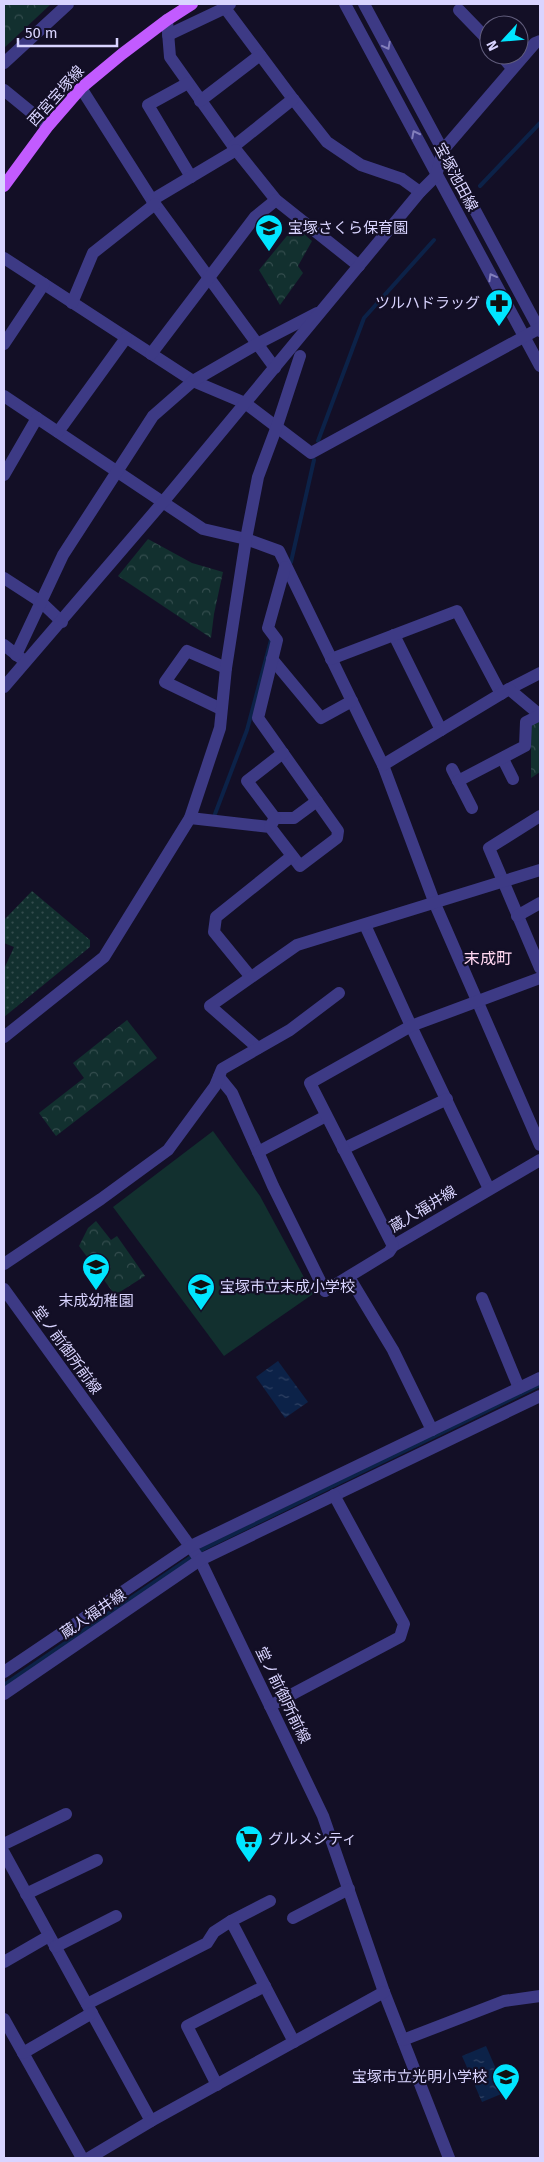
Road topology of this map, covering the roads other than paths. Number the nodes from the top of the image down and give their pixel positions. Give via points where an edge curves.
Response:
1 (68, 4) edge
2 (192, 4) edge
3 (345, 4) edge
4 (364, 4) edge
5 (228, 6) edge
6 (459, 10) dead end
7 (167, 20) junction
8 (479, 31) edge
9 (168, 35) junction
10 (540, 41) edge
11 (260, 55) junction
12 (4, 63) edge
13 (509, 65) edge
14 (512, 68) junction
15 (188, 83) junction
16 (81, 88) junction
17 (4, 90) edge
18 (293, 99) junction
19 (200, 101) junction
20 (48, 126) junction
21 (235, 149) junction
22 (443, 150) junction
23 (436, 176) junction
24 (191, 177) junction
25 (4, 186) edge
26 (420, 192) junction
27 (276, 200) junction
28 (153, 202) junction
29 (4, 258) edge
30 (359, 266) junction
31 (208, 277) junction
32 (44, 284) junction
33 (72, 303) junction
34 (322, 310) junction
35 (540, 329) edge
36 (524, 336) junction
37 (126, 338) junction
38 (4, 344) edge
39 (257, 344) junction
40 (151, 354) junction
41 (300, 356) dead end
42 (540, 366) edge
43 (275, 368) junction
44 (193, 381) junction
45 (4, 396) edge
46 (245, 403) junction
47 (37, 418) junction
48 (277, 426) junction
49 (58, 432) junction
50 (116, 471) junction
51 (4, 475) edge
52 (163, 502) junction
53 (246, 539) junction
54 (285, 567) junction
55 (4, 578) edge
56 (41, 602) junction
57 (62, 622) junction
58 (394, 635) junction
59 (4, 645) edge
60 (21, 659) junction
61 (272, 659) junction
62 (331, 659) junction
63 (226, 668) junction
64 (540, 672) edge
65 (4, 687) edge
66 (505, 691) junction
67 (352, 701) junction
68 (220, 709) junction
69 (540, 715) edge
70 (441, 730) junction
71 (283, 753) junction
72 (503, 759) junction
73 (383, 765) junction
74 (452, 769) dead end
75 (513, 779) dead end
76 (458, 781) junction
77 (317, 802) junction
78 (472, 808) dead end
79 (540, 816) edge
80 (190, 818) junction
81 (273, 822) junction
82 (292, 856) junction
83 (540, 870) edge
84 (503, 883) junction
85 (540, 903) edge
86 (435, 904) junction
87 (517, 916) junction
88 (365, 925) junction
89 (540, 968) edge
90 (250, 976) junction
91 (540, 978) edge
92 (339, 993) dead end
93 (478, 1002) junction
94 (411, 1026) junction
95 (4, 1037) edge
96 (258, 1048) junction
97 (219, 1077) junction
98 (447, 1099) junction
99 (326, 1116) junction
100 (540, 1144) edge
101 (343, 1149) junction
102 (258, 1152) junction
103 (540, 1160) edge
104 (488, 1189) junction
105 (393, 1246) junction
106 (4, 1264) edge
107 (349, 1277) junction
108 (4, 1289) edge
109 (482, 1298) dead end
110 (540, 1378) edge
111 (519, 1388) junction
112 (540, 1396) edge
113 (455, 1419) junction
114 (432, 1430) junction
115 (462, 1434) junction
116 (334, 1495) junction
117 (189, 1547) junction
118 (200, 1560) junction
119 (4, 1672) edge
120 (4, 1694) edge
121 (270, 1706) junction
122 (66, 1814) dead end
123 (4, 1844) edge
124 (4, 1853) edge
125 (97, 1860) dead end
126 (349, 1889) junction
127 (26, 1894) junction
128 (270, 1901) dead end
129 (116, 1916) dead end
130 (293, 1918) dead end
131 (232, 1921) junction
132 (52, 1941) junction
133 (4, 1962) edge
134 (265, 1986) junction
135 (384, 1992) junction
136 (540, 1996) edge
137 (90, 2008) junction
138 (4, 2019) edge
139 (403, 2040) junction
140 (294, 2042) junction
141 (23, 2053) junction
142 (217, 2085) junction
143 (151, 2121) junction
144 (82, 2158) edge
145 (89, 2158) edge
146 (449, 2158) edge

1 - 12 street
2 - 7 main road, 西宮宝塚線
23 -> 3 street, 宝塚池田線
4 -> 22 street
5 - 9 street
5 - 11 street
6 - 8 street
7 - 9 street
7 - 16 main road, 西宮宝塚線
9 - 15 street via 170,57
10 - 14 street
11 - 18 street
11 - 19 street
13 - 14 street
14 - 22 street
15 - 19 street
15 - 24 street via 148,105
16 - 20 main road, 西宮宝塚線
16 - 28 street
17 - 20 street
18 - 21 street
18 - 26 street via 327,142 361,164 402,179
19 - 21 street
20 - 25 main road, 西宮宝塚線
21 - 24 street
21 - 27 street
22 - 23 street
22 - 35 street
23 - 26 street
36 -> 23 street, 宝塚池田線
24 - 28 street
26 - 30 street
27 - 30 street
27 - 31 street via 255,217
28 - 31 street
28 - 33 street via 93,253
29 - 32 street
30 - 34 street
31 - 39 street
31 - 40 street
32 - 33 street
32 - 38 street
33 - 37 street
34 - 39 street
34 - 43 street
35 - 36 street
36 - 42 street, 宝塚池田線
36 - 48 street via 311,453
37 - 40 street
37 - 49 street
39 - 43 street
39 - 44 street
40 - 44 street
41 - 48 street
43 - 46 street
44 - 46 street
44 - 50 street via 153,416
45 - 47 street
46 - 48 street
46 - 52 street
47 - 49 street
47 - 51 street
48 - 53 street via 258,477
49 - 50 street
50 - 52 street
50 - 56 street via 63,555
52 - 53 street via 203,529
52 - 57 street
53 - 54 street via 279,551
53 - 63 street
54 - 61 street via 268,628 277,640
54 - 62 street
55 - 56 street
56 - 57 street
56 - 60 street
57 - 60 street
58 - 62 street
58 - 66 street via 457,611
58 - 70 street
59 - 60 street
60 - 65 street
61 - 67 street via 321,718
61 - 71 street via 258,718
62 - 67 street
63 - 68 street
63 - 68 street via 187,651 165,682
64 - 66 street
66 - 69 street
66 - 70 street
67 - 73 street
68 - 80 street via 220,728
69 - 72 street via 526,722 525,746
70 - 73 street
71 - 77 street
71 - 81 street via 247,781
72 - 75 street
72 - 76 street
73 - 86 street
74 - 76 street
76 - 78 street
77 - 81 street via 294,818
77 - 82 street via 338,831 337,838 300,866
79 - 84 street via 489,848
80 - 81 street
80 - 95 street via 104,958
81 - 82 street
82 - 90 street via 216,917 214,932
83 - 84 street
84 - 86 street
84 - 87 street
85 - 87 street
86 - 88 street
86 - 93 street
87 - 89 street
88 - 90 street via 297,946
88 - 94 street
90 - 96 street via 210,1006
91 - 93 street
92 - 96 street via 290,1030
93 - 94 street
93 - 100 street
94 - 98 street
94 - 99 street via 310,1083
96 - 97 street via 222,1069
97 - 102 street via 232,1093
97 - 106 street via 168,1150
98 - 101 street
98 - 104 street
99 - 101 street
99 - 102 street
101 - 105 street
102 - 107 street, 蔵人福井線 via 325,1290
103 - 104 street, 蔵人福井線
104 - 105 street, 蔵人福井線
105 - 107 street, 蔵人福井線 via 389,1252
107 - 114 street via 393,1350
108 - 117 street, 堂ノ前御所前線
109 - 111 street
110 - 111 street
111 - 113 street
112 - 115 street, 蔵人福井線
113 - 114 street
113 - 115 street
114 - 117 street
115 - 116 street, 蔵人福井線
116 - 118 street, 蔵人福井線
116 - 121 street via 404,1624 400,1637
117 - 118 street, 堂ノ前御所前線
117 - 119 street
118 - 120 street, 蔵人福井線
118 - 121 street, 堂ノ前御所前線
121 - 126 street, 堂ノ前御所前線 via 323,1816
122 - 123 street
124 - 127 street
125 - 127 street
126 - 130 street
126 - 135 street, 堂ノ前御所前線
127 - 132 street
128 - 131 street
129 - 132 street
131 - 134 street
131 - 137 street via 214,1932 207,1943
132 - 133 street
132 - 137 street
134 - 140 street
134 - 142 street via 187,2026
135 - 139 street, 堂ノ前御所前線
135 - 140 street
136 - 139 street via 504,2000
137 - 141 street
137 - 143 street
138 - 141 street
139 - 146 street, 堂ノ前御所前線
140 - 142 street
141 - 144 street
142 - 143 street
143 - 145 street

